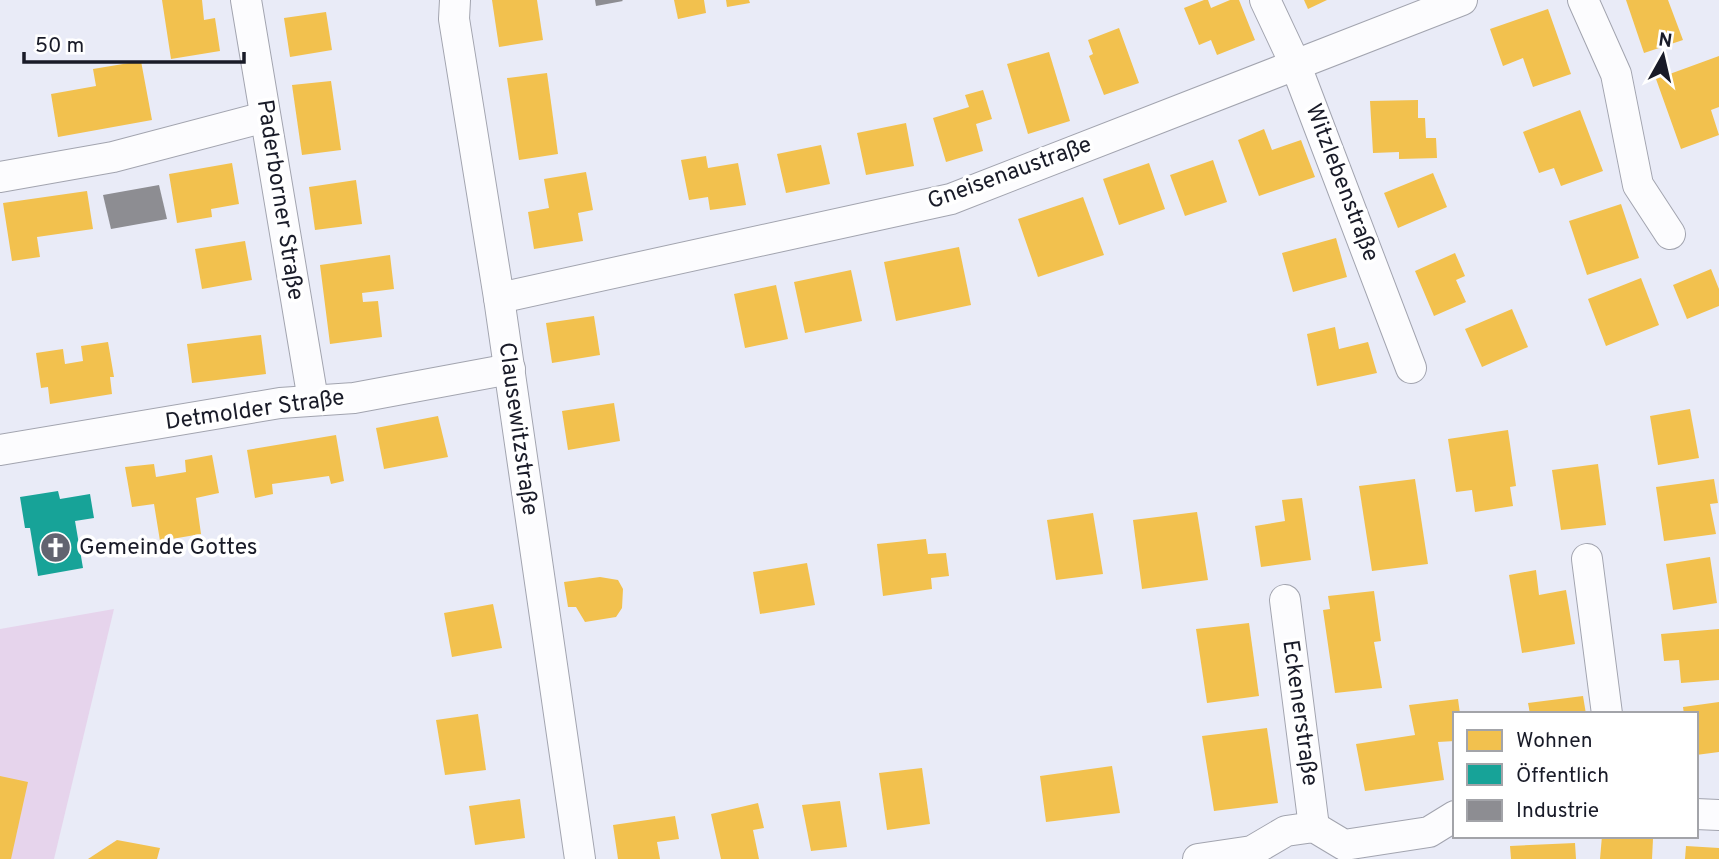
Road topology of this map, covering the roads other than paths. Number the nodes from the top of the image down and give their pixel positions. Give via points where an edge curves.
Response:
1 (246, 0) edge
2 (454, 0) edge
3 (1265, 0) edge
4 (1462, 0) edge
5 (1583, 0) edge
6 (1296, 66) junction
7 (265, 117) junction
8 (0, 177) edge
9 (1670, 234) dead end
10 (499, 298) junction
11 (1410, 368) dead end
12 (510, 369) junction
13 (313, 401) junction
14 (0, 450) edge
15 (1587, 559) dead end
16 (1284, 600) dead end
17 (1607, 712) edge
18 (1698, 814) edge
19 (1719, 815) edge
20 (1453, 817) edge
21 (1314, 827) junction
22 (580, 859) edge
23 (1198, 859) edge

1 - 7 street, Paderborner Straße
2 - 10 street, Clausewitzstraße
3 - 6 street, Witzlebenstraße
4 - 6 street, Gneisenaustraße
5 - 9 street via 1616,75 1638,185
6 - 10 street, Gneisenaustraße via 951,199
6 - 11 street, Witzlebenstraße
7 - 8 street via 113,157
7 - 13 street, Paderborner Straße
10 - 12 street, Clausewitzstraße
12 - 13 street, Detmolder Straße via 354,398
12 - 22 street, Clausewitzstraße
13 - 14 street, Detmolder Straße
15 - 17 street
16 - 21 street, Eckenerstraße
18 - 19 street
20 - 21 street via 1429,832 1344,845
21 - 23 street via 1286,831 1252,851

